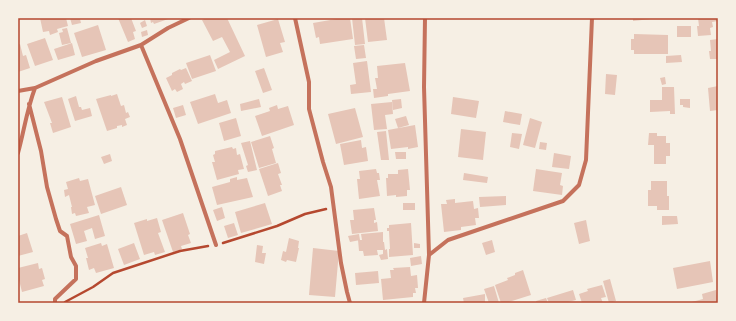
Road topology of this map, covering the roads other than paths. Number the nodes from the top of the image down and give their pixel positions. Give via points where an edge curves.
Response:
1 (189, 18) edge
2 (295, 18) edge
3 (425, 18) edge
4 (592, 18) edge
5 (141, 45) junction
6 (35, 88) junction
7 (18, 91) edge
8 (29, 104) junction
9 (18, 153) edge
10 (216, 245) road end
11 (429, 254) junction
12 (54, 303) edge
13 (350, 303) edge
14 (424, 303) edge

1 - 5 street
2 - 13 street via 309,82 309,108 331,187 341,263
3 - 11 street via 424,87
4 - 11 street via 586,160 579,185 563,201 448,240
5 - 6 street via 96,61
5 - 10 street via 180,139
6 - 7 street
6 - 8 street
8 - 9 street
8 - 12 street via 56,219 60,231 67,236 71,257 76,266 76,279
11 - 14 street

